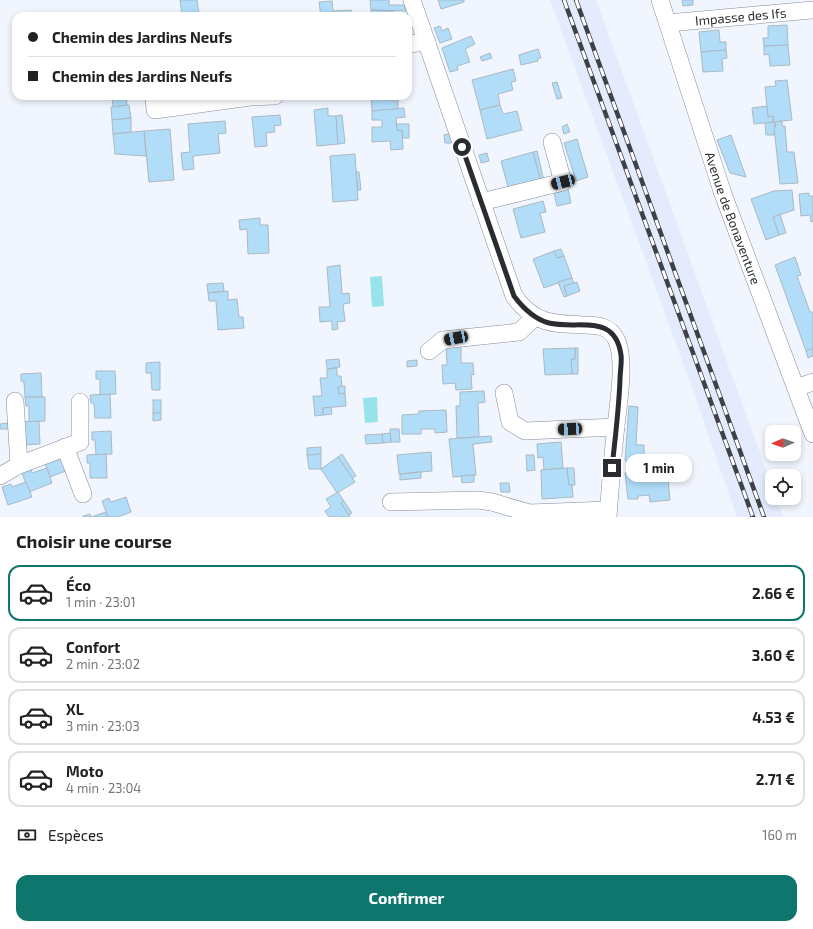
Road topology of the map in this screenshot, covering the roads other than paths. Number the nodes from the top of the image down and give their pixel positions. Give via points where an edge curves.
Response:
1 (412, 0) edge
2 (660, 0) edge
3 (813, 10) edge
4 (668, 23) junction
5 (427, 42) junction
6 (412, 44) edge
7 (154, 100) edge
8 (228, 100) edge
9 (552, 142) dead end
10 (482, 202) junction
11 (535, 317) junction
12 (429, 351) dead end
13 (813, 382) edge
14 (796, 388) junction
15 (504, 394) dead end
16 (15, 401) dead end
17 (80, 402) dead end
18 (616, 427) junction
19 (813, 434) edge
20 (65, 447) junction
21 (19, 465) junction
22 (0, 476) edge
23 (84, 494) dead end
24 (391, 502) dead end
25 (608, 513) edge

1 - 5 street
2 - 4 street, Avenue de Bonaventure
3 - 4 street, Impasse des Ifs
4 - 14 street, Avenue de Bonaventure via 723,194
5 - 6 street
5 - 10 street
7 - 8 street via 155,110
9 - 10 street via 563,182
10 - 11 street via 514,296 522,307
11 - 12 street via 519,332 443,340
11 - 18 street via 550,323 598,325 609,330 616,339 621,355
13 - 14 street
14 - 19 street, Avenue de Bonaventure
15 - 18 street via 510,422 525,431
16 - 21 street
17 - 20 street via 80,442
18 - 25 street
20 - 21 street
20 - 23 street
21 - 22 street
24 - 25 street via 478,500 529,513

